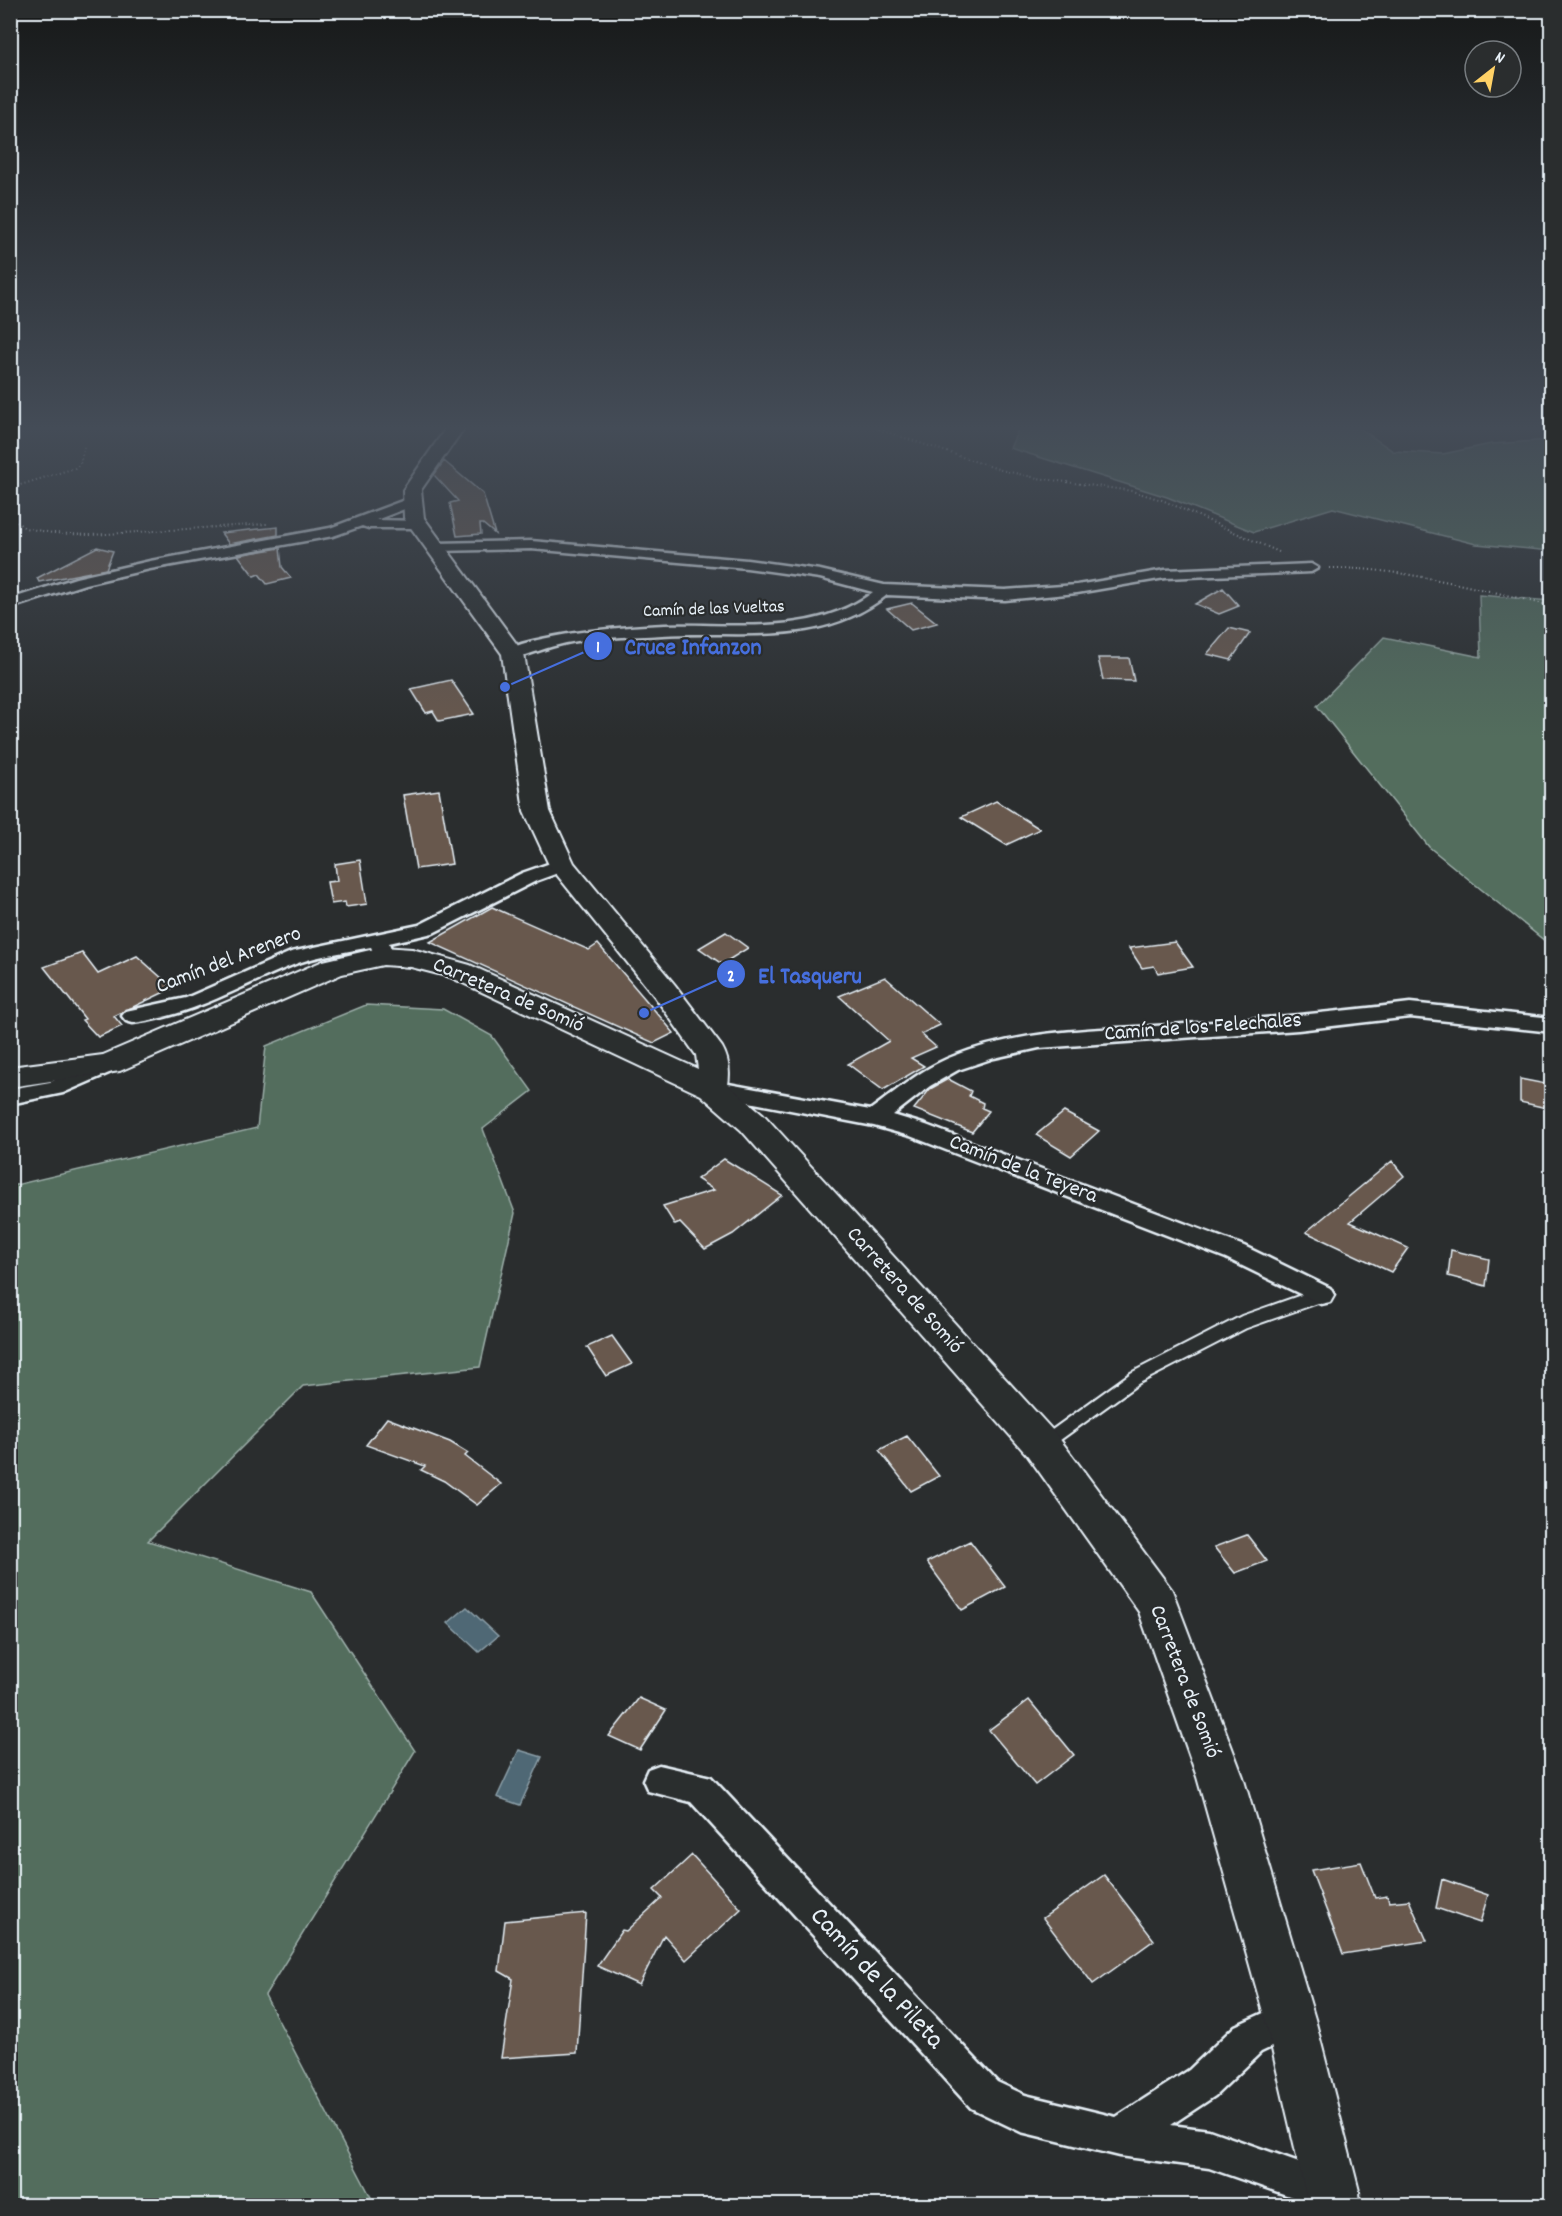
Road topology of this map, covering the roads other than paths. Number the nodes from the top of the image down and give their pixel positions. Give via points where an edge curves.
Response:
1 (335, 531) edge
2 (425, 531) edge
3 (437, 548) junction
4 (1311, 568) road end
5 (884, 590) junction
6 (10, 604) edge
7 (513, 654) junction
8 (562, 865) junction
9 (380, 948) junction
10 (133, 1016) dead end
11 (1551, 1025) edge
12 (109, 1065) junction
13 (10, 1077) edge
14 (712, 1088) junction
15 (10, 1097) edge
16 (874, 1118) junction
17 (1321, 1295) joint
18 (1042, 1444) junction
19 (659, 1780) dead end
20 (1290, 2019) junction
21 (1120, 2138) junction
22 (1333, 2198) edge

1 - 6 street via 150,564
2 - 3 street
3 - 5 street via 531,545 747,564 820,574
3 - 7 street
4 - 5 street via 1166,574 1077,589 1005,595
5 - 7 street, Camín de las Vueltas via 861,608 823,622 763,631 665,630 569,638
7 - 8 street via 537,811
8 - 9 street, Camín del Arenero
8 - 14 street via 711,1054
9 - 10 street, Camín del Arenero via 290,959 184,1008
9 - 12 street, Carretera de Somió
9 - 14 street, Carretera de Somió via 460,971
11 - 16 street, Camín de los Felechales via 1410,1010 1298,1023 1039,1041 950,1065
12 - 13 street, Carretera de Somió
12 - 15 street via 55,1088
14 - 16 street, Camín de la Teyera
14 - 18 street, Carretera de Somió via 752,1122
16 - 17 street, Camín de la Teyera via 918,1130 1235,1252
17 - 18 lane via 1244,1322 1135,1378
18 - 20 street, Carretera de Somió via 1157,1603 1220,1777
19 - 21 street, Camín de la Pileta via 700,1788 984,2095 1021,2113
20 - 21 street via 1248,2039 1202,2083
20 - 22 street, Carretera de Somió
21 - 22 street, Camín de la Pileta via 1209,2149

